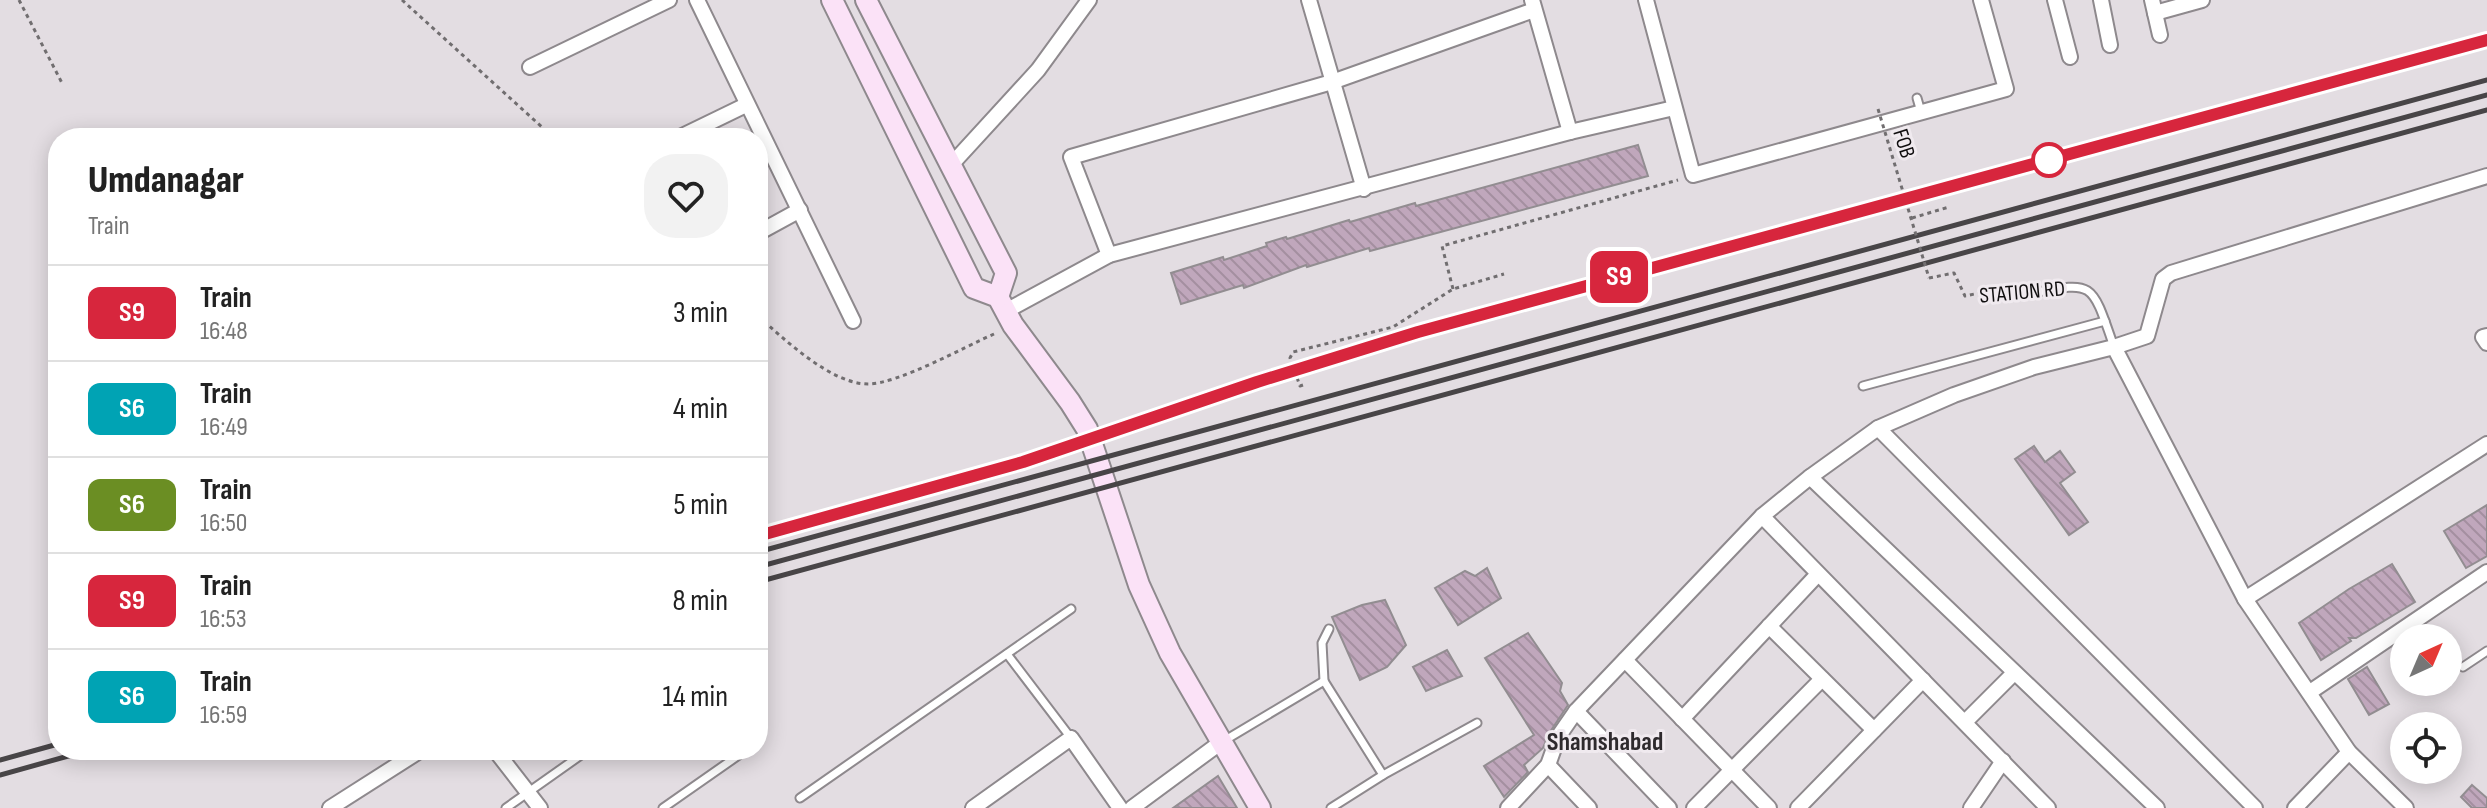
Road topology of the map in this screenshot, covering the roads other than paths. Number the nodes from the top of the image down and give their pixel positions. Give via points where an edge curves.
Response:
1 (669, 0) edge
2 (697, 0) edge
3 (832, 0) edge
4 (866, 0) edge
5 (1089, 0) edge
6 (1309, 0) edge
7 (1646, 0) edge
8 (1981, 0) edge
9 (2055, 0) edge
10 (2101, 0) edge
11 (2202, 0) edge
12 (1533, 5) edge
13 (2154, 6) edge
14 (2160, 35) dead end
15 (2110, 45) dead end
16 (2070, 57) dead end
17 (530, 67) dead end
18 (1332, 82) junction
19 (746, 105) junction
20 (1674, 108) junction
21 (699, 128) edge
22 (758, 128) edge
23 (1570, 132) junction
24 (768, 148) edge
25 (951, 165) junction
26 (2487, 176) edge
27 (1364, 189) junction
28 (800, 210) junction
29 (768, 228) edge
30 (1109, 255) junction
31 (2022, 295) road end
32 (1006, 311) junction
33 (853, 321) dead end
34 (2105, 321) junction
35 (2487, 336) edge
36 (2487, 343) edge
37 (2114, 347) junction
38 (1863, 386) dead end
39 (1878, 428) junction
40 (2487, 444) edge
41 (1810, 477) junction
42 (1762, 516) junction
43 (2487, 572) edge
44 (1818, 574) junction
45 (2245, 599) junction
46 (1071, 609) dead end
47 (1769, 626) junction
48 (1329, 629) dead end
49 (2487, 651) edge
50 (1007, 654) junction
51 (1625, 660) junction
52 (2463, 667) dead end
53 (2014, 673) junction
54 (1822, 679) junction
55 (1923, 680) junction
56 (1324, 681) junction
57 (2310, 692) junction
58 (1576, 711) junction
59 (1682, 719) junction
60 (1965, 722) junction
61 (1477, 723) dead end
62 (1874, 730) junction
63 (1071, 738) junction
64 (1220, 743) junction
65 (2349, 752) junction
66 (405, 760) edge
67 (503, 760) edge
68 (574, 760) edge
69 (732, 760) edge
70 (2003, 761) junction
71 (1548, 765) junction
72 (1732, 770) junction
73 (1383, 775) junction
74 (528, 793) junction
75 (800, 798) dead end
76 (330, 808) edge
77 (506, 808) edge
78 (540, 808) edge
79 (663, 808) edge
80 (973, 808) edge
81 (1120, 808) edge
82 (1132, 808) edge
83 (1260, 808) edge
84 (1331, 808) edge
85 (1508, 808) edge
86 (1589, 808) edge
87 (1669, 808) edge
88 (1694, 808) edge
89 (1769, 808) edge
90 (1798, 808) edge
91 (1971, 808) edge
92 (2048, 808) edge
93 (2157, 808) edge
94 (2255, 808) edge
95 (2295, 808) edge
96 (2406, 808) edge

1 - 17 street
2 - 19 street
3 - 32 main road via 974,288
4 - 25 main road
5 - 25 street via 1038,70
6 - 18 street
7 - 20 street
8 - 20 street via 2006,89 1919,105 1693,175
9 - 16 street
10 - 15 street
11 - 13 street
12 - 18 street
12 - 23 street
13 - 14 street
18 - 27 street
18 - 30 street via 1071,157
19 - 21 street
19 - 22 street
20 - 23 street
23 - 27 street
24 - 28 street
25 - 32 main road via 1006,273
26 - 37 street via 2171,273 2163,279 2147,336
27 - 30 street
28 - 29 street
28 - 33 street
30 - 32 street
31 - 34 lane, STATION RD via 2080,287 2097,299
32 - 64 main road via 1087,429 1139,585
34 - 37 lane, STATION RD
34 - 38 lane
35 - 36 street
37 - 39 street via 2034,367
37 - 45 street
39 - 41 street
39 - 94 street
40 - 45 street
41 - 42 street
41 - 53 street
42 - 44 street
42 - 51 street
43 - 57 street
44 - 47 street
44 - 55 street
45 - 57 street
46 - 50 lane
47 - 54 street
47 - 59 street
48 - 56 lane via 1322,643
49 - 52 lane
50 - 63 lane
50 - 75 lane
51 - 58 street
51 - 59 street
53 - 60 street
53 - 93 street
54 - 62 street
54 - 72 street
55 - 60 street
55 - 62 street
56 - 64 lane
56 - 73 lane
57 - 65 street
58 - 71 street via 1558,737
58 - 87 street
59 - 72 street
60 - 70 street
61 - 73 lane
62 - 90 street
63 - 80 street
63 - 81 street
64 - 82 street
64 - 83 main road
65 - 95 street
65 - 96 street
66 - 76 street
67 - 74 street
68 - 74 lane
69 - 79 lane
70 - 91 street
70 - 92 street
71 - 85 street
71 - 86 street
72 - 88 street
72 - 89 street
73 - 84 lane
74 - 77 lane
74 - 78 street

